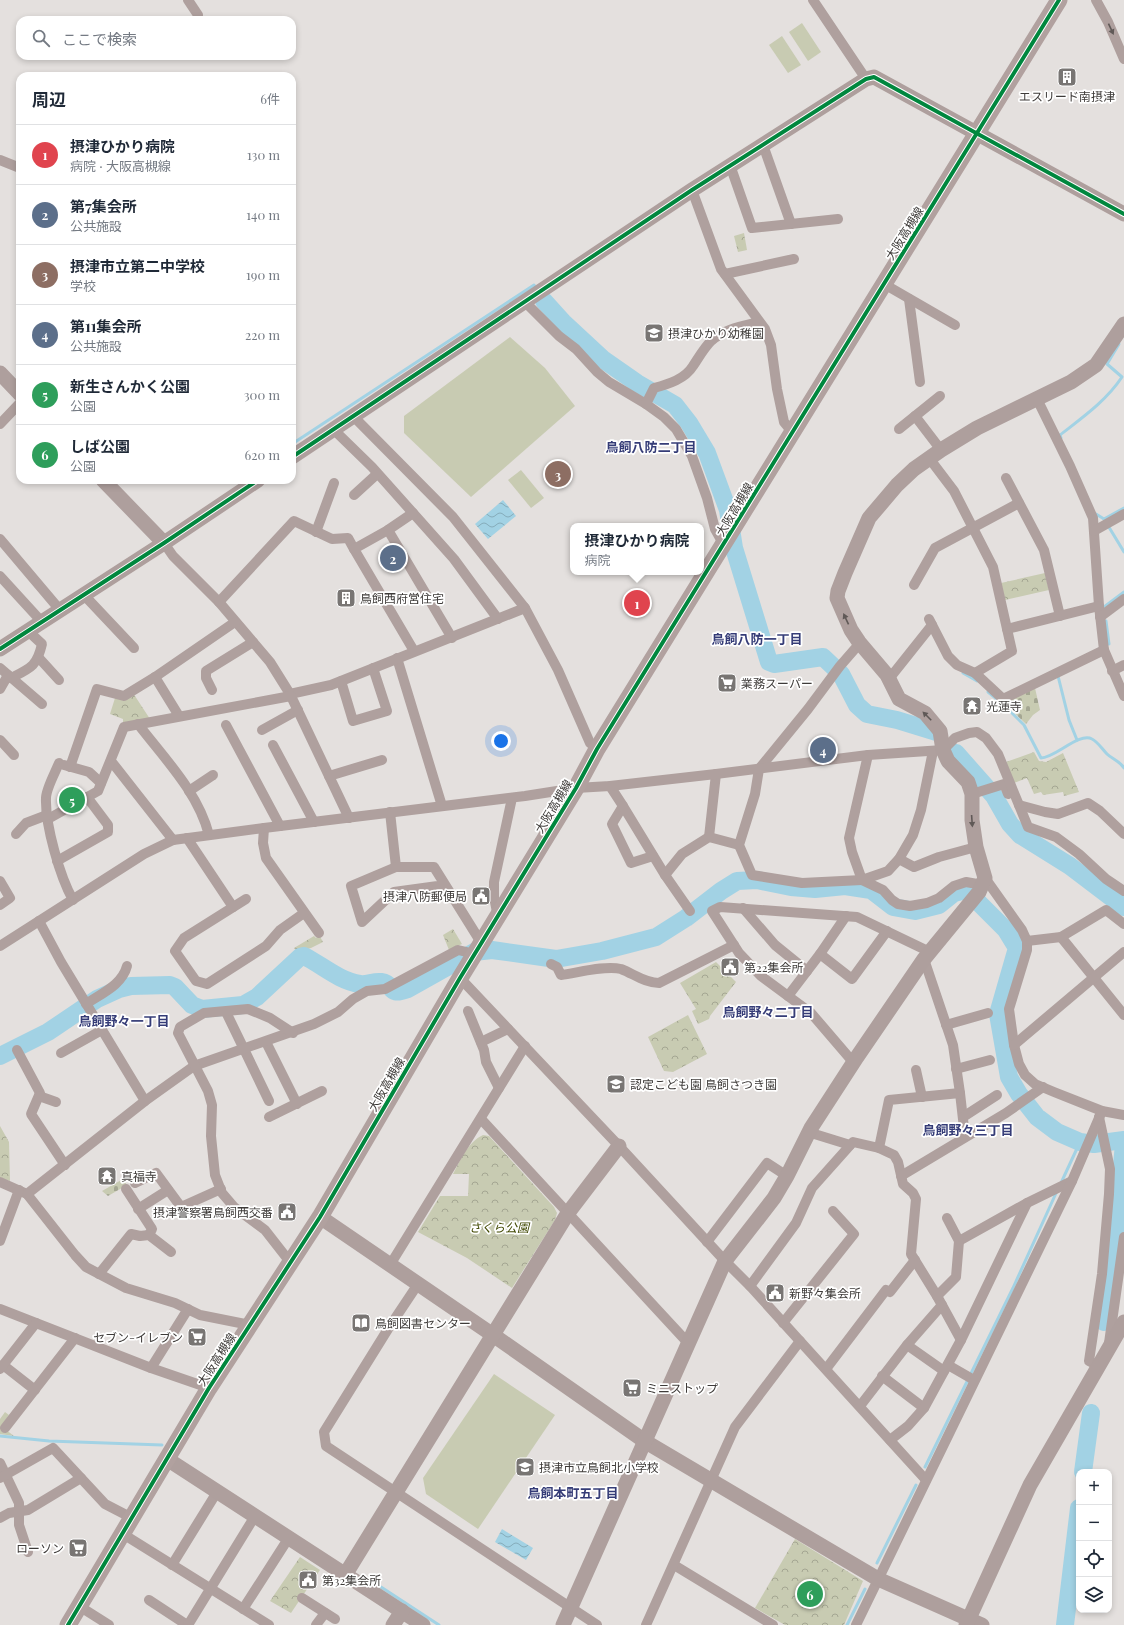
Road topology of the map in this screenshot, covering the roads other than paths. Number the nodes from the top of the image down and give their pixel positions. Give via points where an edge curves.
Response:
1 (188, 0) edge
2 (813, 0) edge
3 (1059, 0) edge
4 (1096, 0) edge
5 (198, 15) dead end
6 (1124, 59) edge
7 (866, 79) junction
8 (977, 134) junction
9 (763, 145) junction
10 (0, 160) edge
11 (730, 165) junction
12 (16, 166) edge
13 (692, 190) junction
14 (1124, 214) edge
15 (838, 218) dead end
16 (791, 224) junction
17 (794, 260) dead end
18 (725, 274) junction
19 (884, 284) junction
20 (909, 298) junction
21 (525, 302) junction
22 (759, 322) junction
23 (955, 324) dead end
24 (1124, 324) edge
25 (0, 373) edge
26 (920, 382) dead end
27 (16, 390) edge
28 (940, 396) dead end
29 (1037, 399) junction
30 (646, 404) junction
31 (16, 407) edge
32 (353, 416) junction
33 (915, 416) junction
34 (0, 424) edge
35 (333, 429) junction
36 (899, 429) dead end
37 (793, 433) junction
38 (296, 454) edge
39 (935, 454) junction
40 (377, 474) junction
41 (1006, 478) dead end
42 (334, 483) dead end
43 (107, 484) edge
44 (252, 484) edge
45 (354, 495) dead end
46 (1019, 503) junction
47 (413, 513) junction
48 (1124, 514) edge
49 (973, 528) junction
50 (388, 530) junction
51 (1094, 531) junction
52 (316, 532) junction
53 (729, 537) junction
54 (0, 539) edge
55 (164, 543) junction
56 (354, 549) junction
57 (0, 576) edge
58 (914, 585) dead end
59 (84, 595) junction
60 (1124, 599) edge
61 (219, 602) junction
62 (1099, 606) junction
63 (525, 608) junction
64 (60, 610) junction
65 (1060, 616) junction
66 (1100, 617) junction
67 (498, 619) junction
68 (42, 622) junction
69 (235, 622) junction
70 (1007, 629) junction
71 (28, 631) junction
72 (452, 638) junction
73 (253, 642) junction
74 (860, 643) junction
75 (2, 644) edge
76 (134, 648) dead end
77 (1104, 650) junction
78 (414, 651) junction
79 (39, 658) junction
80 (397, 658) junction
81 (1124, 665) edge
82 (373, 668) junction
83 (1112, 670) junction
84 (975, 673) junction
85 (6, 674) edge
86 (155, 677) junction
87 (59, 680) dead end
88 (889, 680) junction
89 (341, 681) junction
90 (0, 689) edge
91 (212, 690) dead end
92 (290, 695) junction
93 (1124, 696) edge
94 (42, 704) dead end
95 (298, 710) junction
96 (179, 716) junction
97 (138, 724) junction
98 (226, 724) dead end
99 (262, 730) dead end
100 (0, 740) edge
101 (273, 745) dead end
102 (597, 750) junction
103 (938, 750) junction
104 (14, 755) dead end
105 (868, 755) junction
106 (382, 760) dead end
107 (111, 761) junction
108 (70, 767) junction
109 (759, 769) junction
110 (716, 774) junction
111 (213, 775) dead end
112 (329, 776) junction
113 (101, 783) junction
114 (610, 786) junction
115 (576, 788) junction
116 (189, 791) junction
117 (972, 794) junction
118 (87, 797) junction
119 (512, 798) junction
120 (442, 806) junction
121 (623, 806) junction
122 (1020, 808) junction
123 (390, 812) junction
124 (47, 817) junction
125 (349, 818) junction
126 (314, 822) junction
127 (280, 826) junction
128 (264, 828) junction
129 (16, 834) dead end
130 (1124, 834) edge
131 (209, 835) junction
132 (709, 837) junction
133 (187, 838) junction
134 (173, 840) junction
135 (739, 845) junction
136 (976, 847) junction
137 (653, 856) junction
138 (898, 858) junction
139 (57, 861) junction
140 (396, 867) junction
141 (665, 875) junction
142 (862, 880) junction
143 (0, 881) edge
144 (445, 885) junction
145 (979, 889) junction
146 (1124, 891) edge
147 (246, 899) dead end
148 (73, 900) junction
149 (0, 905) edge
150 (233, 907) junction
151 (743, 908) junction
152 (690, 911) dead end
153 (304, 913) junction
154 (846, 916) junction
155 (498, 917) junction
156 (39, 921) junction
157 (1124, 924) edge
158 (887, 931) junction
159 (319, 933) dead end
160 (1061, 937) junction
161 (1027, 941) junction
162 (734, 945) junction
163 (0, 946) edge
164 (478, 949) junction
165 (1124, 952) edge
166 (820, 954) junction
167 (927, 956) junction
168 (551, 964) dead end
169 (127, 966) dead end
170 (807, 971) junction
171 (1093, 977) junction
172 (460, 978) junction
173 (788, 996) junction
174 (87, 1005) junction
175 (468, 1011) dead end
176 (226, 1012) junction
177 (988, 1014) dead end
178 (1124, 1015) edge
179 (946, 1025) junction
180 (508, 1029) junction
181 (102, 1030) junction
182 (293, 1033) junction
183 (266, 1042) junction
184 (481, 1042) junction
185 (1014, 1045) junction
186 (525, 1046) junction
187 (244, 1049) junction
188 (17, 1050) dead end
189 (61, 1053) dead end
190 (990, 1060) dead end
191 (853, 1062) junction
192 (194, 1066) junction
193 (956, 1069) junction
194 (916, 1070) dead end
195 (1043, 1087) junction
196 (499, 1088) junction
197 (322, 1091) dead end
198 (960, 1093) junction
199 (39, 1096) junction
200 (997, 1096) dead end
201 (922, 1097) junction
202 (145, 1101) junction
203 (269, 1101) dead end
204 (56, 1102) dead end
205 (297, 1104) junction
206 (1101, 1114) junction
207 (1121, 1115) edge
208 (269, 1117) dead end
209 (963, 1117) junction
210 (481, 1119) junction
211 (808, 1132) junction
212 (965, 1137) junction
213 (850, 1145) junction
214 (619, 1146) junction
215 (879, 1148) junction
216 (65, 1165) junction
217 (787, 1176) junction
218 (901, 1176) junction
219 (0, 1182) edge
220 (135, 1183) dead end
221 (1064, 1185) junction
222 (126, 1189) dead end
223 (220, 1189) junction
224 (168, 1190) junction
225 (23, 1192) junction
226 (1027, 1203) junction
227 (138, 1209) junction
228 (833, 1211) dead end
229 (568, 1213) junction
230 (320, 1217) junction
231 (946, 1218) dead end
232 (149, 1235) junction
233 (1124, 1237) edge
234 (1, 1238) edge
235 (959, 1241) junction
236 (707, 1242) junction
237 (171, 1252) dead end
238 (915, 1260) junction
239 (290, 1262) junction
240 (725, 1262) junction
241 (390, 1265) junction
242 (99, 1274) junction
243 (418, 1284) junction
244 (750, 1286) junction
245 (937, 1296) junction
246 (942, 1305) junction
247 (0, 1309) edge
248 (188, 1309) junction
249 (1124, 1322) edge
250 (36, 1323) junction
251 (783, 1323) junction
252 (250, 1324) junction
253 (493, 1335) junction
254 (74, 1338) junction
255 (961, 1340) junction
256 (800, 1341) junction
257 (689, 1344) junction
258 (907, 1345) junction
259 (1108, 1351) junction
260 (1099, 1366) junction
261 (2, 1367) edge
262 (151, 1368) junction
263 (946, 1368) junction
264 (826, 1369) junction
265 (882, 1376) junction
266 (974, 1380) junction
267 (209, 1388) junction
268 (34, 1390) junction
269 (860, 1406) junction
270 (924, 1408) junction
271 (5, 1428) dead end
272 (890, 1440) junction
273 (646, 1442) junction
274 (167, 1459) junction
275 (0, 1463) edge
276 (3, 1477) edge
277 (81, 1478) junction
278 (926, 1480) junction
279 (711, 1481) junction
280 (217, 1492) junction
281 (395, 1493) junction
282 (19, 1511) junction
283 (255, 1516) junction
284 (0, 1518) edge
285 (132, 1518) junction
286 (123, 1534) junction
287 (288, 1539) junction
288 (28, 1552) dead end
289 (674, 1564) junction
290 (172, 1565) junction
291 (345, 1575) junction
292 (878, 1579) junction
293 (210, 1589) junction
294 (302, 1598) dead end
295 (150, 1600) dead end
296 (79, 1606) junction
297 (570, 1608) junction
298 (243, 1609) junction
299 (402, 1611) junction
300 (325, 1613) junction
301 (335, 1619) dead end
302 (972, 1623) edge
303 (68, 1625) edge
304 (109, 1625) edge
305 (187, 1625) edge
306 (269, 1625) edge
307 (316, 1625) edge
308 (394, 1625) edge
309 (423, 1625) edge
310 (563, 1625) edge
311 (597, 1625) edge
312 (646, 1625) edge
313 (773, 1625) edge
314 (856, 1625) edge

1 - 5 street
2 - 7 street
3 - 8 main road, 大阪高槻線
4 -> 6 street
7 - 8 street via 874,77
7 - 9 street
8 - 14 street
8 - 19 main road, 大阪高槻線
9 - 11 street
9 - 16 street
10 - 12 street
11 - 13 street
11 - 16 street via 752,228
13 - 18 street
13 - 21 street
15 - 16 street
17 - 18 street
18 - 22 street
19 - 20 street
19 - 37 main road, 大阪高槻線
20 - 23 street
20 - 26 street
21 - 30 street via 597,372
21 - 32 street
22 - 30 street via 732,329 712,340 685,375 654,388
22 - 37 street via 772,345 784,422
24 - 29 street via 1096,365 1071,382
25 - 27 street
28 - 33 street
29 - 39 street via 977,428
29 - 51 street via 1093,518
30 - 53 street via 676,429 692,456 715,529
31 - 34 street
32 - 35 street
32 - 63 street via 453,517
33 - 36 street
33 - 39 street
35 - 38 street
35 - 40 street
37 - 53 main road, 大阪高槻線
39 - 49 street
74 -> 39 street via 851,630 837,598 838,591 869,518 897,485
40 - 45 street
40 - 47 street
41 - 46 street
42 - 52 street
43 - 55 street
44 - 55 street
46 - 49 street
46 - 65 street via 1044,550
47 - 50 street
47 - 67 street via 454,559
48 - 51 street
49 - 58 street via 935,548
49 - 70 street via 993,567
50 - 56 street
50 - 72 street
51 - 62 street
52 - 56 street via 332,539 348,538
52 - 61 street via 294,521
53 - 102 main road, 大阪高槻線
54 - 64 street
55 - 59 street
55 - 61 street via 173,556
56 - 78 street
57 - 68 street
59 - 64 street
59 - 76 street via 123,629
60 - 66 street
61 - 69 street
62 - 65 street
62 - 66 street
63 - 67 street
63 - 102 street via 558,670 590,743
64 - 68 street
65 - 70 street
66 - 77 street
67 - 72 street
68 - 71 street
69 - 73 street
69 - 86 street
70 - 84 street via 1012,651
71 - 75 street
71 - 79 street via 42,644
72 - 78 street
73 - 91 street via 206,671 206,678
73 - 92 street via 270,662
74 - 88 street
74 - 109 street
77 - 83 street
77 - 84 street via 1003,699
78 - 80 street
79 - 85 street via 32,666
79 - 87 street
80 - 82 street
80 - 120 street
81 - 83 street
82 - 89 street
82 - 89 street via 387,711 353,721
83 - 93 street
84 - 88 street via 957,665 948,656 930,622
85 - 90 street
85 - 94 street
86 - 96 street
86 - 108 street via 124,696 97,689
103 -> 88 street via 940,731 925,713 899,698
89 - 92 street
92 - 95 street
92 - 96 street
95 - 99 street
95 - 112 street
96 - 97 street
97 - 107 street via 124,726
97 - 116 street
98 - 127 street
100 - 104 street
101 - 126 street
102 - 115 main road, 大阪高槻線
103 - 105 street
103 - 117 street via 968,782
103 - 122 street via 969,732 977,732 986,738 998,754
103 - 138 street via 912,835
105 - 109 street
105 - 142 street via 850,838
106 - 112 street
107 - 113 street
107 - 134 street
108 - 113 street via 89,772
108 - 124 street via 56,763 46,797
109 - 110 street
109 - 135 street via 755,794
110 - 114 street
110 - 132 street
111 - 116 street
112 - 125 street
113 - 118 street via 98,791
114 - 115 street
114 - 121 street
115 - 119 street
115 - 155 main road, 大阪高槻線
116 - 131 street
117 - 122 street via 1004,784 1014,810
117 -> 136 street
118 - 124 street
118 - 139 street via 108,825 108,832
119 - 120 street
119 - 155 street via 494,882
120 - 123 street
121 - 137 street
121 - 137 street via 612,824 631,863
122 - 130 street via 1058,814 1088,803
122 - 146 street via 1028,827 1056,837
123 - 125 street
123 - 140 street
124 - 129 street via 26,824
124 - 139 street
125 - 126 street
126 - 127 street
127 - 128 street
128 - 131 street
128 - 153 street via 262,843 266,858
131 - 133 street
132 - 135 street
132 - 141 street via 682,854
133 - 134 street
133 - 150 street
134 - 148 street via 144,854
135 - 142 street via 752,875 802,883
136 - 138 street via 914,867
136 - 145 street
137 - 141 street
138 - 142 street via 888,871
139 - 148 street
140 - 144 street via 434,867
140 - 144 street via 351,886 362,922 394,892
141 - 152 street
142 - 145 street via 883,890 898,904 910,906 939,898 954,886 966,882
143 - 149 street via 10,898
144 - 164 street
145 - 161 street via 1022,930
145 - 167 street
147 - 150 street
148 - 156 street
150 - 153 street via 184,938 175,950 196,981 207,984 266,946 280,930
151 - 154 street
151 - 162 street via 720,907 712,911
151 - 170 street via 775,945
153 - 159 street
154 - 158 street via 857,917
154 - 166 street
155 - 164 main road, 大阪高槻線
156 - 163 street
156 - 174 street
157 - 160 street via 1106,910
158 - 166 street via 852,979
158 - 167 street
160 - 161 street
160 - 171 street
161 - 185 street via 1027,950 1009,1009
162 - 168 street via 659,983 652,983 620,969 608,968 561,976 557,968
162 - 173 street via 761,976
164 - 172 main road, 大阪高槻線
164 - 182 street via 458,950 389,987 367,991 338,1012
165 - 171 street
166 - 170 street
167 - 179 street
167 - 191 street
169 - 174 street via 124,977
170 - 173 street
171 - 178 street
171 - 185 street
172 - 180 street
172 - 230 main road, 大阪高槻線
173 - 191 street via 811,1013
174 - 181 street
175 - 184 street
176 - 182 street via 248,1009 270,1018
176 - 187 street
176 - 192 street via 204,1013 180,1027 178,1034
177 - 179 street
179 - 193 street via 953,1045
180 - 184 street
180 - 186 street
181 - 189 street
181 - 202 street
182 - 183 street
183 - 187 street
183 - 205 street
184 - 196 street via 486,1062
185 - 195 street via 1025,1075
186 - 196 street
186 - 214 street
187 - 192 street
187 - 203 street
188 - 199 street via 40,1093
190 - 193 street
191 - 211 street
192 - 202 street
192 - 223 street via 208,1091 212,1105 211,1136 215,1175
193 - 198 street
194 - 201 street
195 - 206 street
195 - 212 street
196 - 210 street
197 - 205 street
198 - 201 street
198 - 209 street
199 - 204 street
199 - 216 street via 31,1114
200 - 209 street
201 - 215 street via 890,1100
202 - 216 street
205 - 208 street
206 - 207 street
206 - 221 street via 1083,1156
206 - 260 street via 1109,1164 1109,1194 1102,1274 1089,1361
209 - 212 street
210 - 229 street
210 - 241 street
211 - 213 street
211 - 217 street
212 - 218 street
213 - 215 street via 853,1142
213 - 244 street via 812,1188 796,1223
214 - 229 street
214 - 236 street
215 - 218 street via 894,1155
216 - 225 street
217 - 236 street via 767,1163
217 - 240 street via 774,1198
218 - 238 street via 903,1184 916,1199 911,1254
219 - 225 street
220 - 224 street via 156,1173
221 - 226 street
221 - 266 street
222 - 227 street
223 - 224 street via 181,1207
223 - 239 street via 234,1207 265,1230
224 - 227 street
225 - 234 street
225 - 242 street via 75,1256 86,1267
226 - 235 street
226 - 255 street
227 - 232 street via 152,1229
228 - 251 street via 854,1234
229 - 253 street
229 - 257 street
230 - 239 main road, 大阪高槻線
230 - 241 street
231 - 235 street
232 - 237 street
232 - 242 street via 131,1234
233 - 259 street
235 - 245 street via 956,1277
236 - 240 street
238 - 245 street
238 - 264 street via 890,1292 886,1290
239 - 252 main road, 大阪高槻線
240 - 244 street
240 - 257 street
241 - 243 street
242 - 248 street via 126,1288 175,1302
243 - 253 street
243 - 281 street via 324,1432 326,1446
244 - 251 street
245 - 246 street
246 - 255 street
246 - 258 street
247 - 250 street
248 - 252 street via 200,1314
248 - 262 street
249 - 259 street
250 - 254 street
250 - 261 street
251 - 256 street
252 - 267 main road, 大阪高槻線
253 - 273 street
253 - 281 street
254 - 262 street
254 - 268 street
255 - 263 street
256 - 264 street
256 - 279 street via 735,1427
257 - 273 street
258 - 263 street
258 - 265 street
259 - 260 street
260 - 302 street via 1030,1485
261 - 268 street
262 - 267 street
263 - 266 street
263 - 270 street
264 - 269 street
265 - 269 street
265 - 270 street
266 - 278 street
267 - 274 main road, 大阪高槻線
268 - 271 street
269 - 272 street
270 - 272 street via 908,1426
272 - 278 street
273 - 279 street
273 - 297 street
274 - 280 street
274 - 285 main road, 大阪高槻線
275 - 276 street
276 - 277 street via 53,1448
276 - 282 street via 19,1503
277 - 282 street via 28,1510
277 - 285 street via 105,1504
278 - 292 street
279 - 289 street
279 - 292 street
280 - 283 street
280 - 290 street
281 - 291 street
281 - 297 street
282 - 284 street
282 - 288 street via 19,1525
283 - 287 street
283 - 293 street
285 - 286 main road, 大阪高槻線
286 - 290 street
286 - 296 main road, 大阪高槻線
287 - 291 street
287 - 298 street
289 - 312 street
289 - 313 street
290 - 293 street
291 - 299 street
292 - 302 street
292 - 314 street
293 - 298 street
293 - 305 street
294 - 300 street
295 - 305 street
296 - 303 main road, 大阪高槻線
296 - 304 street
297 - 310 street
297 - 311 street
298 - 306 street
299 - 308 street
299 - 309 street
300 - 301 street
300 - 307 street

